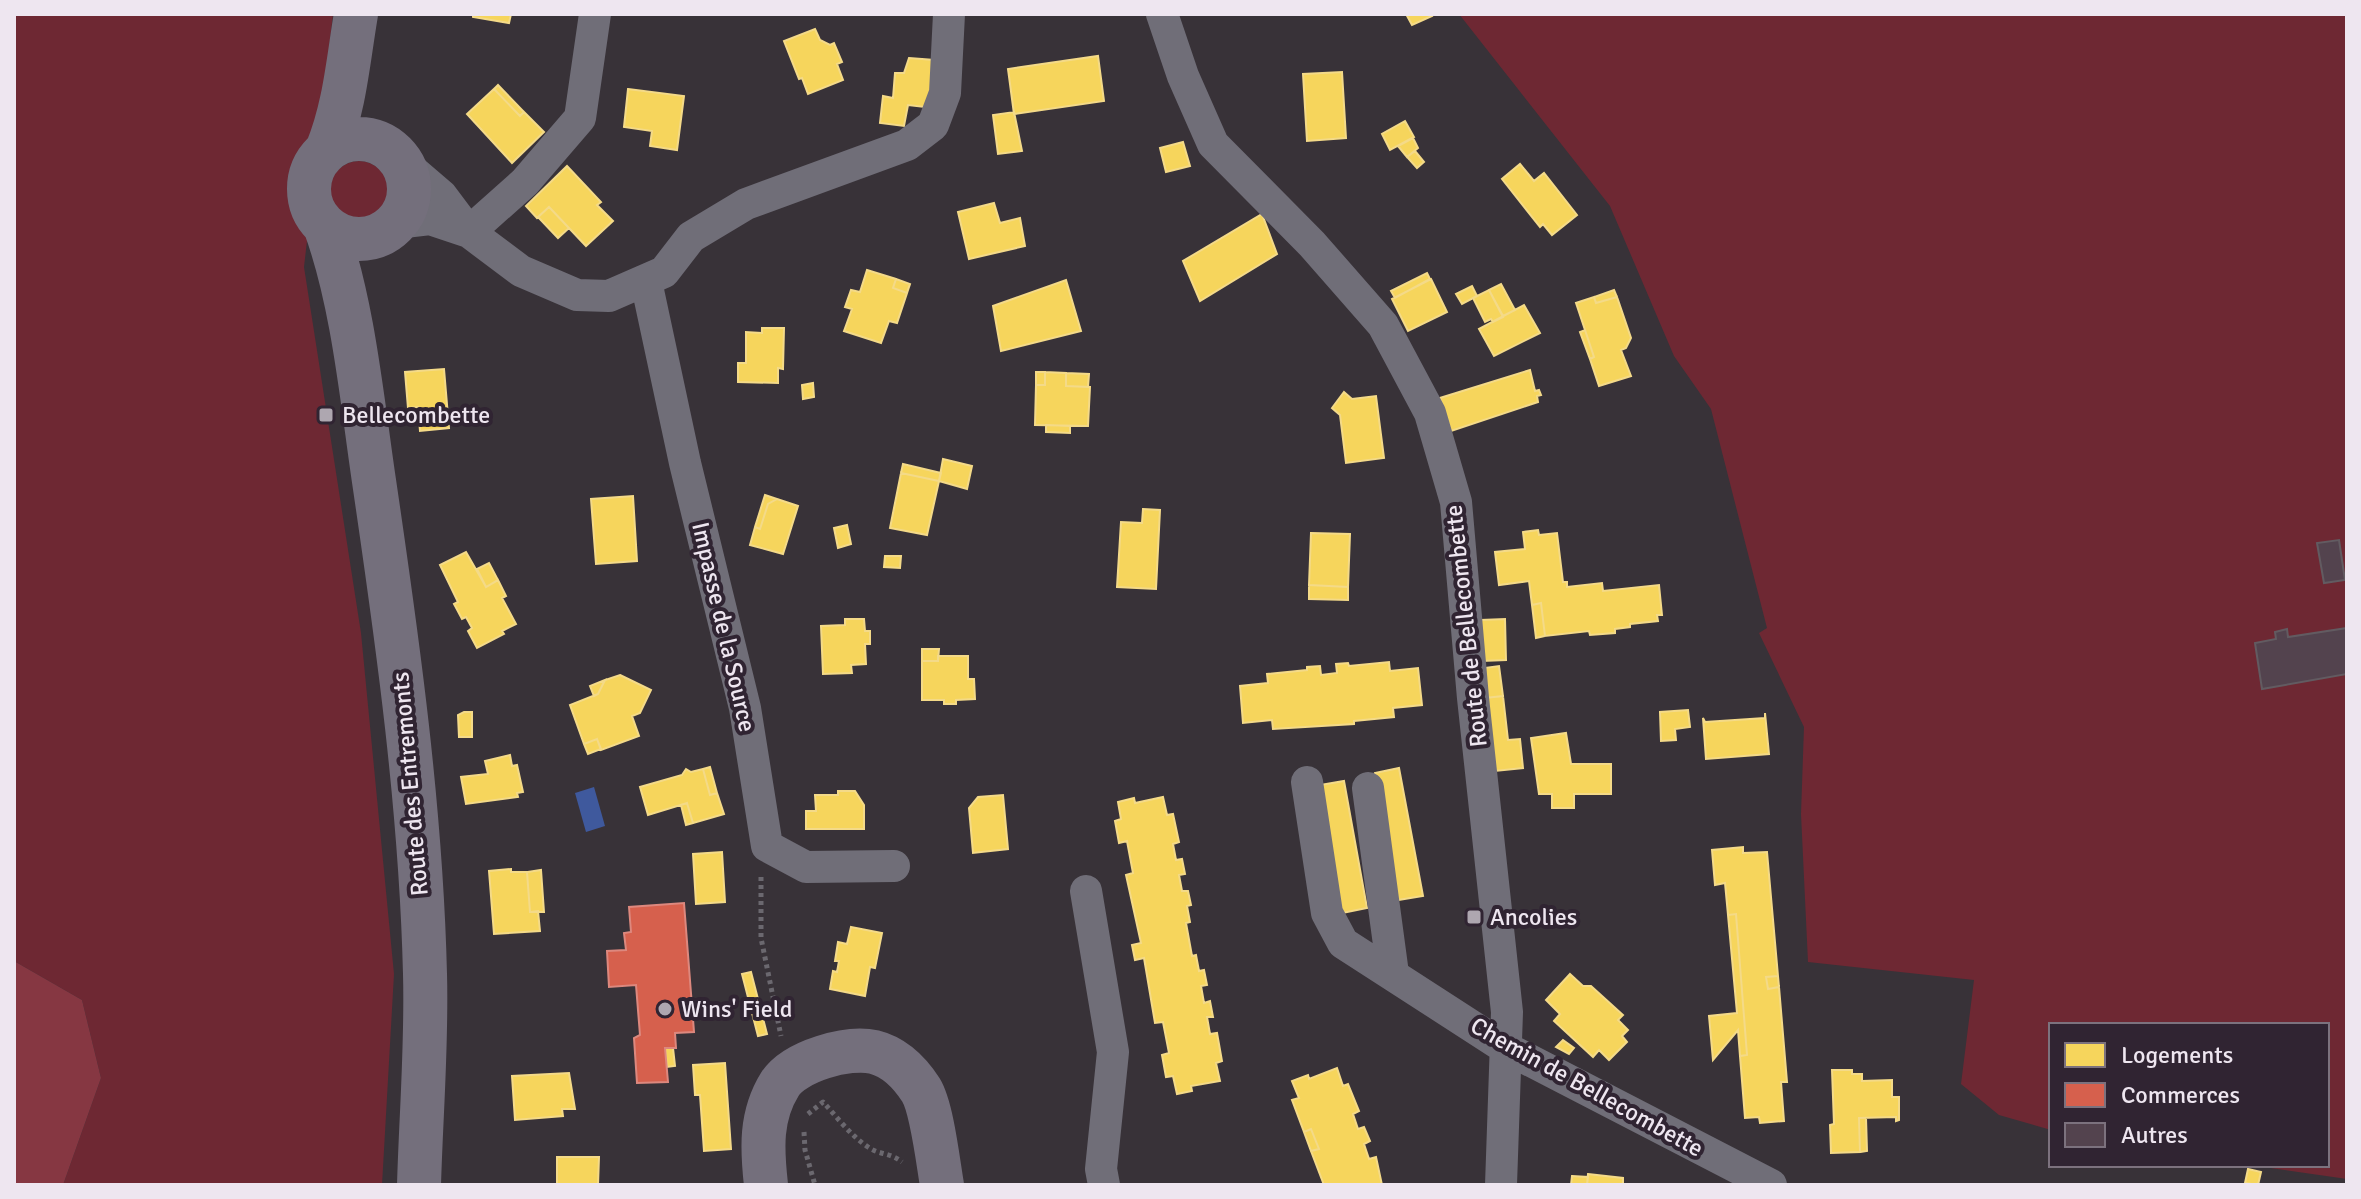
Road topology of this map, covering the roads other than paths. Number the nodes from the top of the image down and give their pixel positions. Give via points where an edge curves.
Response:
1 (356, 14) edge
2 (375, 14) edge
3 (595, 14) edge
4 (949, 14) edge
5 (1162, 14) edge
6 (327, 150) junction
7 (396, 155) junction
8 (325, 226) junction
9 (392, 227) junction
10 (469, 232) junction
11 (646, 281) junction
12 (360, 386) junction
13 (1307, 782) dead end
14 (1368, 788) dead end
15 (894, 866) dead end
16 (1086, 891) dead end
17 (1393, 974) junction
18 (1504, 1047) junction
19 (419, 1185) edge
20 (766, 1185) edge
21 (942, 1185) edge
22 (1104, 1185) edge
23 (1501, 1185) edge
24 (1771, 1185) edge

1 - 6 main road, Route des Entremonts via 347,82
2 - 7 main road, Route des Entremonts via 374,102
3 - 10 street via 580,118 525,182
4 - 11 street via 945,93 933,125 907,145 746,204 691,237 664,272
5 - 18 street, Route de Bellecombette via 1213,144 1383,325 1430,413 1456,502 1507,1012
6 - 7 main road via 352,139 379,143
6 - 8 main road, Route des Entremonts via 313,170 309,194
7 - 9 main road, Route des Entremonts via 408,178 409,197
7 - 10 street via 442,196
8 - 9 main road via 349,238 375,237
8 - 12 main road, Route des Entremonts
9 - 10 street via 430,219
9 - 12 main road, Route des Entremonts via 368,271
10 - 11 street via 521,271 577,295 609,296
11 - 15 street, Impasse de la Source via 745,708 767,846 806,867
12 - 19 main road, Route des Entremonts via 416,817 425,975
13 - 17 street, Chemin de Bellecombette via 1327,913 1343,943
14 - 17 street
16 - 22 street via 1113,1052 1101,1169
17 - 18 street, Chemin de Bellecombette
18 - 23 street, Route de Bellecombette
18 - 24 street, Chemin de Bellecombette
20 - 21 main road via 762,1132 781,1082 807,1062 841,1052 874,1052 906,1068 923,1093

